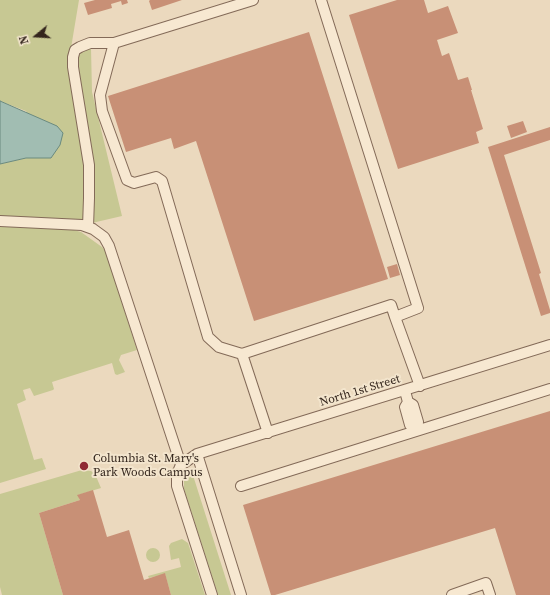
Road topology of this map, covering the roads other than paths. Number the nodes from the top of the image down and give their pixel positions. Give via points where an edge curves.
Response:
1 (253, 0) edge
2 (320, 0) edge
3 (238, 2) edge
4 (114, 42) junction
5 (0, 221) edge
6 (88, 227) junction
7 (395, 317) junction
8 (550, 346) edge
9 (242, 354) junction
10 (420, 386) junction
11 (550, 389) edge
12 (405, 391) junction
13 (416, 430) junction
14 (268, 432) junction
15 (197, 454) junction
16 (181, 466) junction
17 (241, 486) dead end
18 (212, 595) edge
19 (241, 595) edge
20 (452, 595) edge
21 (490, 595) edge

1 - 3 street
2 - 7 street via 418,308
3 - 4 street
4 - 6 street via 80,46 75,50 73,57 89,165
4 - 9 street via 100,96 102,111 127,180 134,183 156,177 162,181 208,337 219,347
5 - 6 street
6 - 16 street via 104,237 109,246
7 - 9 street via 391,305
7 - 10 street
8 - 10 street, North 1st Street
9 - 14 street
10 - 12 street, North 1st Street
11 - 13 street
12 - 13 street via 408,402 405,407 410,425
12 - 14 street, North 1st Street
13 - 17 street
14 - 15 street, North 1st Street
15 - 16 street, North 1st Street
15 - 19 street
16 - 18 street via 177,474 177,486
20 - 21 street via 486,583

